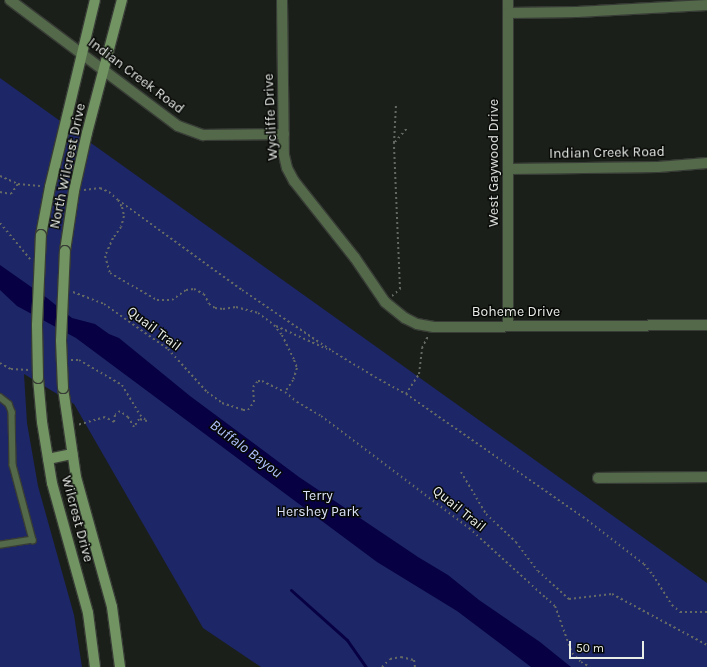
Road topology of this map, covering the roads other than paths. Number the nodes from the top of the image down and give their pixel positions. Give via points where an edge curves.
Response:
1 (10, 0) edge
2 (95, 0) edge
3 (122, 0) edge
4 (282, 0) edge
5 (508, 0) edge
6 (707, 5) edge
7 (508, 13) junction
8 (82, 53) junction
9 (104, 70) junction
10 (284, 134) junction
11 (707, 163) edge
12 (508, 169) junction
13 (355, 258) joint
14 (508, 325) junction
15 (707, 325) edge
16 (38, 378) joint
17 (64, 388) joint
18 (0, 397) edge
19 (72, 454) junction
20 (48, 459) junction
21 (707, 477) edge
22 (598, 478) dead end
23 (0, 545) edge
24 (95, 667) edge
25 (120, 667) edge

1 - 8 street, Indian Creek Road
2 - 8 main road, North Wilcrest Drive
3 - 9 main road, North Wilcrest Drive
4 - 10 street, Wycliffe Drive
5 - 7 street, West Gaywood Drive
6 - 7 street
7 - 12 street, West Gaywood Drive
8 - 9 street, Indian Creek Road
8 - 16 main road, North Wilcrest Drive, bridge via 50,187 42,235 37,325
9 - 10 street, Indian Creek Road via 178,126 203,135
9 - 17 main road, North Wilcrest Drive, bridge via 74,191 65,251 61,341
10 - 13 street, Wycliffe Drive via 284,155 294,181
11 - 12 street, Indian Creek Road via 658,167
12 - 14 street, West Gaywood Drive
13 - 14 street, Boheme Drive via 385,302 417,324 434,327
14 - 15 street, Boheme Drive
16 - 20 main road, Wilcrest Drive
17 - 19 main road, Wilcrest Drive
18 - 23 lane via 9,404 12,412 13,465 33,540
19 - 20 main road
19 - 25 main road, Wilcrest Drive via 76,478 112,607
20 - 24 main road, Wilcrest Drive via 52,483 88,613
21 - 22 street

